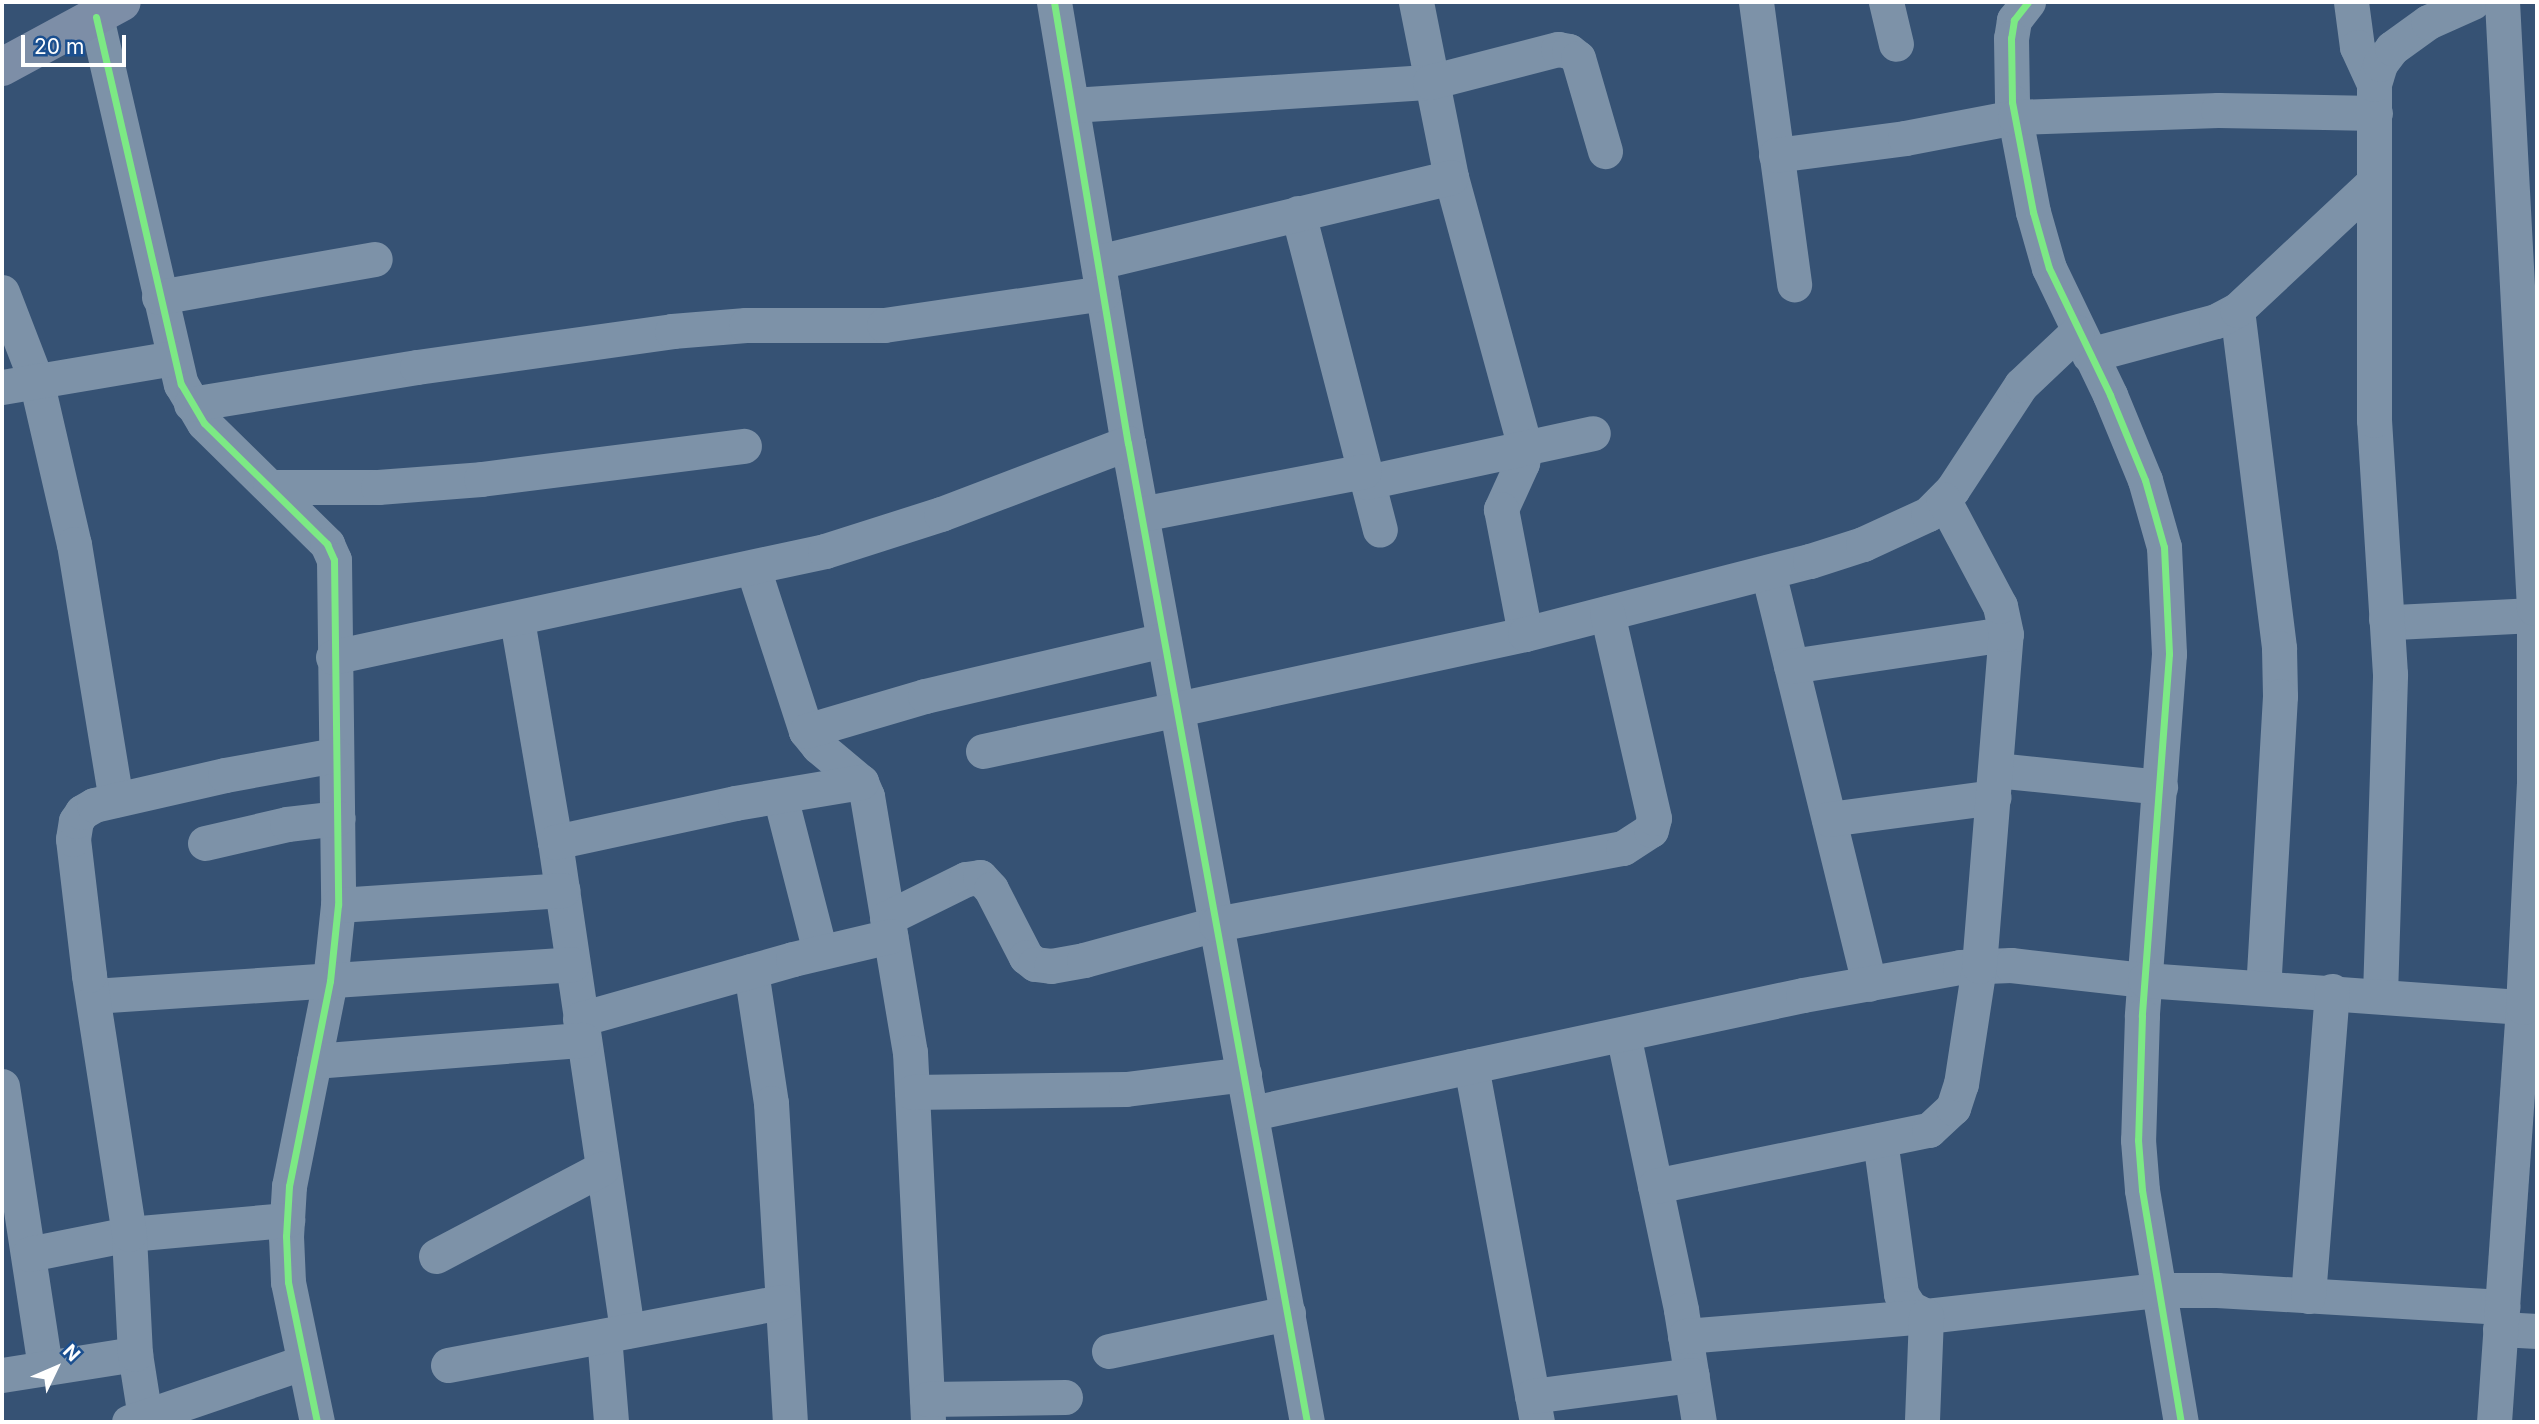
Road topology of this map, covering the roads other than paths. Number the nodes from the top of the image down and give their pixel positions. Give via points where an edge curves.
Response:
1 (1054, 2) edge
2 (1416, 2) edge
3 (1756, 2) edge
4 (1886, 2) edge
5 (2028, 2) edge
6 (2351, 2) edge
7 (2473, 2) edge
8 (2502, 2) edge
9 (109, 9) edge
10 (1896, 44) dead end
11 (2, 67) edge
12 (1430, 82) junction
13 (2374, 98) junction
14 (1072, 105) junction
15 (2015, 117) junction
16 (1605, 151) dead end
17 (1776, 155) junction
18 (1451, 177) junction
19 (2374, 182) junction
20 (1298, 213) junction
21 (2526, 231) edge
22 (375, 259) dead end
23 (1100, 277) junction
24 (1794, 284) dead end
25 (2, 292) edge
26 (159, 297) junction
27 (2237, 310) junction
28 (2083, 344) junction
29 (174, 358) junction
30 (36, 380) junction
31 (2, 387) edge
32 (191, 404) junction
33 (2531, 407) edge
34 (1593, 433) dead end
35 (1128, 443) junction
36 (744, 446) dead end
37 (1525, 448) junction
38 (1366, 477) junction
39 (270, 487) junction
40 (1943, 499) junction
41 (2533, 503) edge
42 (1141, 514) junction
43 (1380, 530) dead end
44 (753, 568) junction
45 (1768, 572) junction
46 (2535, 610) edge
47 (1607, 613) junction
48 (2386, 619) junction
49 (517, 620) junction
50 (1525, 634) junction
51 (2007, 634) junction
52 (1164, 640) junction
53 (333, 657) junction
54 (1791, 666) junction
55 (1176, 708) junction
56 (806, 731) junction
57 (983, 751) dead end
58 (335, 755) junction
59 (860, 782) junction
60 (1995, 784) junction
61 (2160, 786) junction
62 (780, 796) junction
63 (116, 800) junction
64 (338, 818) junction
65 (1829, 819) junction
66 (555, 842) junction
67 (205, 843) dead end
68 (562, 890) junction
69 (338, 905) junction
70 (1216, 923) junction
71 (889, 927) junction
72 (820, 952) junction
73 (572, 964) junction
74 (1979, 966) junction
75 (751, 971) junction
76 (2145, 980) junction
77 (330, 981) junction
78 (1869, 984) junction
79 (2263, 987) junction
80 (2332, 991) junction
81 (2380, 995) junction
82 (93, 996) junction
83 (2530, 1007) edge
84 (582, 1030) junction
85 (1623, 1034) junction
86 (314, 1061) junction
87 (1471, 1066) junction
88 (1244, 1074) junction
89 (2, 1086) edge
90 (912, 1092) junction
91 (1252, 1114) junction
92 (1880, 1140) junction
93 (601, 1169) junction
94 (2524, 1174) edge
95 (1655, 1186) junction
96 (287, 1220) junction
97 (129, 1234) junction
98 (29, 1254) junction
99 (436, 1256) dead end
100 (2160, 1290) junction
101 (2308, 1296) junction
102 (782, 1302) junction
103 (1288, 1313) junction
104 (1926, 1316) junction
105 (2501, 1318) junction
106 (2537, 1331) edge
107 (616, 1333) junction
108 (1685, 1336) junction
109 (1109, 1351) dead end
110 (135, 1354) junction
111 (304, 1362) junction
112 (448, 1365) dead end
113 (45, 1367) junction
114 (2, 1375) edge
115 (1692, 1375) junction
116 (1065, 1397) dead end
117 (1534, 1409) edge
118 (205, 1410) edge
119 (927, 1411) edge
120 (137, 1420) edge
121 (317, 1422) edge
122 (611, 1422) edge
123 (790, 1422) edge
124 (1307, 1422) edge
125 (1699, 1422) edge
126 (1922, 1422) edge
127 (2181, 1422) edge
128 (2494, 1422) edge

1 - 14 street
2 - 12 street
3 - 17 street
4 - 10 street
5 - 15 street via 2014,20 2011,38
6 - 13 street via 2357,47
7 - 13 street via 2428,22 2392,48 2380,64
8 - 21 street
9 - 11 main road
9 - 26 street
12 - 14 street
12 - 16 street via 1543,50 1569,51 1578,58
12 - 18 street
13 - 15 street via 2218,110
13 - 19 street
14 - 23 street
15 - 17 street
15 - 28 street via 2049,268
17 - 24 street
18 - 20 street
18 - 37 street
19 - 27 street
19 - 48 street via 2374,408
20 - 23 street
20 - 38 street
21 - 33 street
22 - 26 street
23 - 32 street via 896,324 746,325 672,331
23 - 35 street
25 - 30 street
26 - 29 street
27 - 28 street via 2216,321
27 - 79 street via 2279,660
28 - 40 street via 2021,385
28 - 61 street via 2145,480 2164,547 2169,654
29 - 30 street
29 - 32 street
30 - 31 street
30 - 63 street via 74,544
32 - 39 street via 204,424
33 - 41 street
34 - 37 street
35 - 42 street
35 - 44 street via 941,514 825,551
36 - 39 street via 481,479 378,487
37 - 38 street
37 - 50 street via 1501,509
38 - 42 street
38 - 43 street
39 - 53 street via 327,544 334,560
40 - 45 street via 1928,514 1886,534
40 - 51 street via 2000,606
41 - 46 street
42 - 52 street
44 - 49 street
44 - 56 street
45 - 47 street
45 - 54 street
46 - 48 street via 2395,622
46 - 83 street
47 - 50 street
47 - 70 street via 1654,818 1651,830 1642,838 1604,852
48 - 81 street via 2389,784
49 - 53 street
49 - 66 street
50 - 55 street
51 - 54 street
51 - 60 street
52 - 55 street
52 - 56 street via 925,696
53 - 58 street
54 - 65 street
55 - 57 street
55 - 70 street
56 - 59 street
58 - 63 street
58 - 64 street
59 - 62 street
59 - 71 street via 867,796
60 - 61 street
60 - 65 street
60 - 74 street
61 - 76 street
62 - 66 street
62 - 72 street
63 - 82 street via 82,811 73,839
64 - 67 street
64 - 69 street
65 - 78 street
66 - 68 street
68 - 69 street
68 - 73 street
69 - 77 street
70 - 71 street via 1084,960 1035,964 1026,957 991,889 980,877 966,879
70 - 88 street
71 - 72 street
71 - 90 street via 910,1052
72 - 75 street
73 - 77 street
73 - 84 street
74 - 76 street via 2011,965
74 - 78 street
74 - 92 street via 1961,1084 1953,1108 1929,1130
75 - 84 street
75 - 102 street via 771,1103
76 - 79 street
76 - 100 street via 2138,1140
77 - 82 street
77 - 86 street
78 - 85 street
79 - 80 street
80 - 81 street
80 - 101 street
81 - 83 street
82 - 97 street
83 - 94 street
84 - 86 street
84 - 93 street
85 - 87 street
85 - 95 street
86 - 96 street via 289,1186
87 - 91 street
87 - 117 street
88 - 90 street via 1126,1089
88 - 91 street
89 - 98 street
90 - 119 street
91 - 103 street
92 - 95 street
92 - 104 street via 1901,1294 1910,1308
93 - 99 street
93 - 107 street
94 - 105 street
95 - 108 street
96 - 97 street
96 - 111 street via 288,1282
97 - 98 street
97 - 110 street
98 - 113 street
100 - 101 street
100 - 104 street
100 - 127 street
101 - 105 street
102 - 107 street
102 - 123 street
103 - 109 street
103 - 124 street
104 - 108 street
104 - 126 street
105 - 106 street
105 - 128 street
107 - 112 street
107 - 122 street
108 - 115 street
110 - 113 street
110 - 120 street
111 - 118 street
111 - 121 street
113 - 114 street
115 - 117 street
115 - 125 street
116 - 119 street
118 - 120 street

